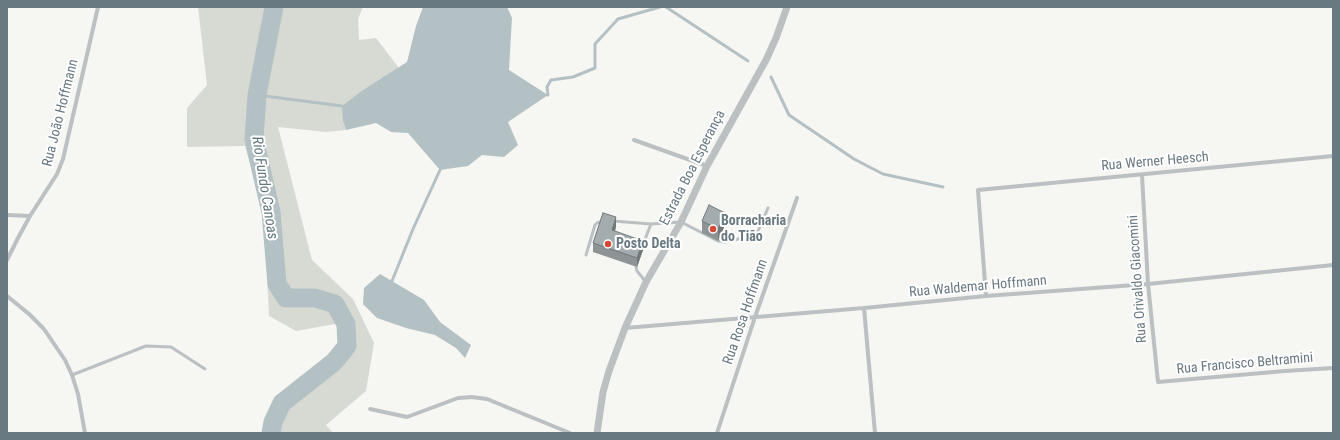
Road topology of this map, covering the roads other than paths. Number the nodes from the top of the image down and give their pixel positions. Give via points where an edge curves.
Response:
1 (98, 7) edge
2 (787, 7) edge
3 (634, 140) dead end
4 (1333, 156) edge
5 (707, 166) junction
6 (1142, 174) junction
7 (797, 198) dead end
8 (768, 208) dead end
9 (7, 215) edge
10 (30, 216) junction
11 (681, 222) junction
12 (651, 224) junction
13 (641, 249) edge
14 (586, 255) dead end
15 (7, 260) edge
16 (1333, 265) edge
17 (636, 267) edge
18 (646, 282) junction
19 (1148, 284) junction
20 (7, 296) edge
21 (986, 296) junction
22 (864, 308) junction
23 (755, 318) junction
24 (625, 328) junction
25 (1333, 368) edge
26 (205, 369) dead end
27 (72, 375) junction
28 (1158, 382) joint
29 (370, 409) dead end
30 (85, 433) edge
31 (570, 433) edge
32 (597, 433) edge
33 (717, 433) edge
34 (875, 433) edge

1 - 10 street, Rua João Hoffmann via 63,159 57,174
2 - 5 street, Estrada Boa Esperança via 766,60
3 - 5 street
4 - 6 street, Rua Werner Heesch
5 - 11 street, Estrada Boa Esperança
6 - 19 street, Rua Orivaldo Giacomini
6 - 21 street, Rua Werner Heesch via 978,190
7 - 23 street, Rua Rosa Hoffmann
8 - 11 lane via 758,231 731,242 718,241
9 - 10 street
10 - 15 street, Rua João Hoffmann
11 - 12 lane
11 - 18 street, Estrada Boa Esperança
12 - 13 lane
12 - 14 lane via 601,221 595,224
16 - 19 street, Rua Waldemar Hoffmann
17 - 18 lane
18 - 24 street, Estrada Boa Esperança
19 - 21 street, Rua Waldemar Hoffmann
19 - 28 street, Rua Orivaldo Giacomini
20 - 27 street via 44,329
21 - 22 street, Rua Waldemar Hoffmann
22 - 23 street, Rua Waldemar Hoffmann
22 - 34 street
23 - 24 street, Rua Waldemar Hoffmann
23 - 33 street, Rua Rosa Hoffmann
24 - 32 street, Estrada Boa Esperança via 603,392
25 - 28 street, Rua Francisco Beltramini
26 - 27 lane via 171,347 146,346
27 - 30 street
29 - 31 street via 407,417 458,398 472,397 487,400

